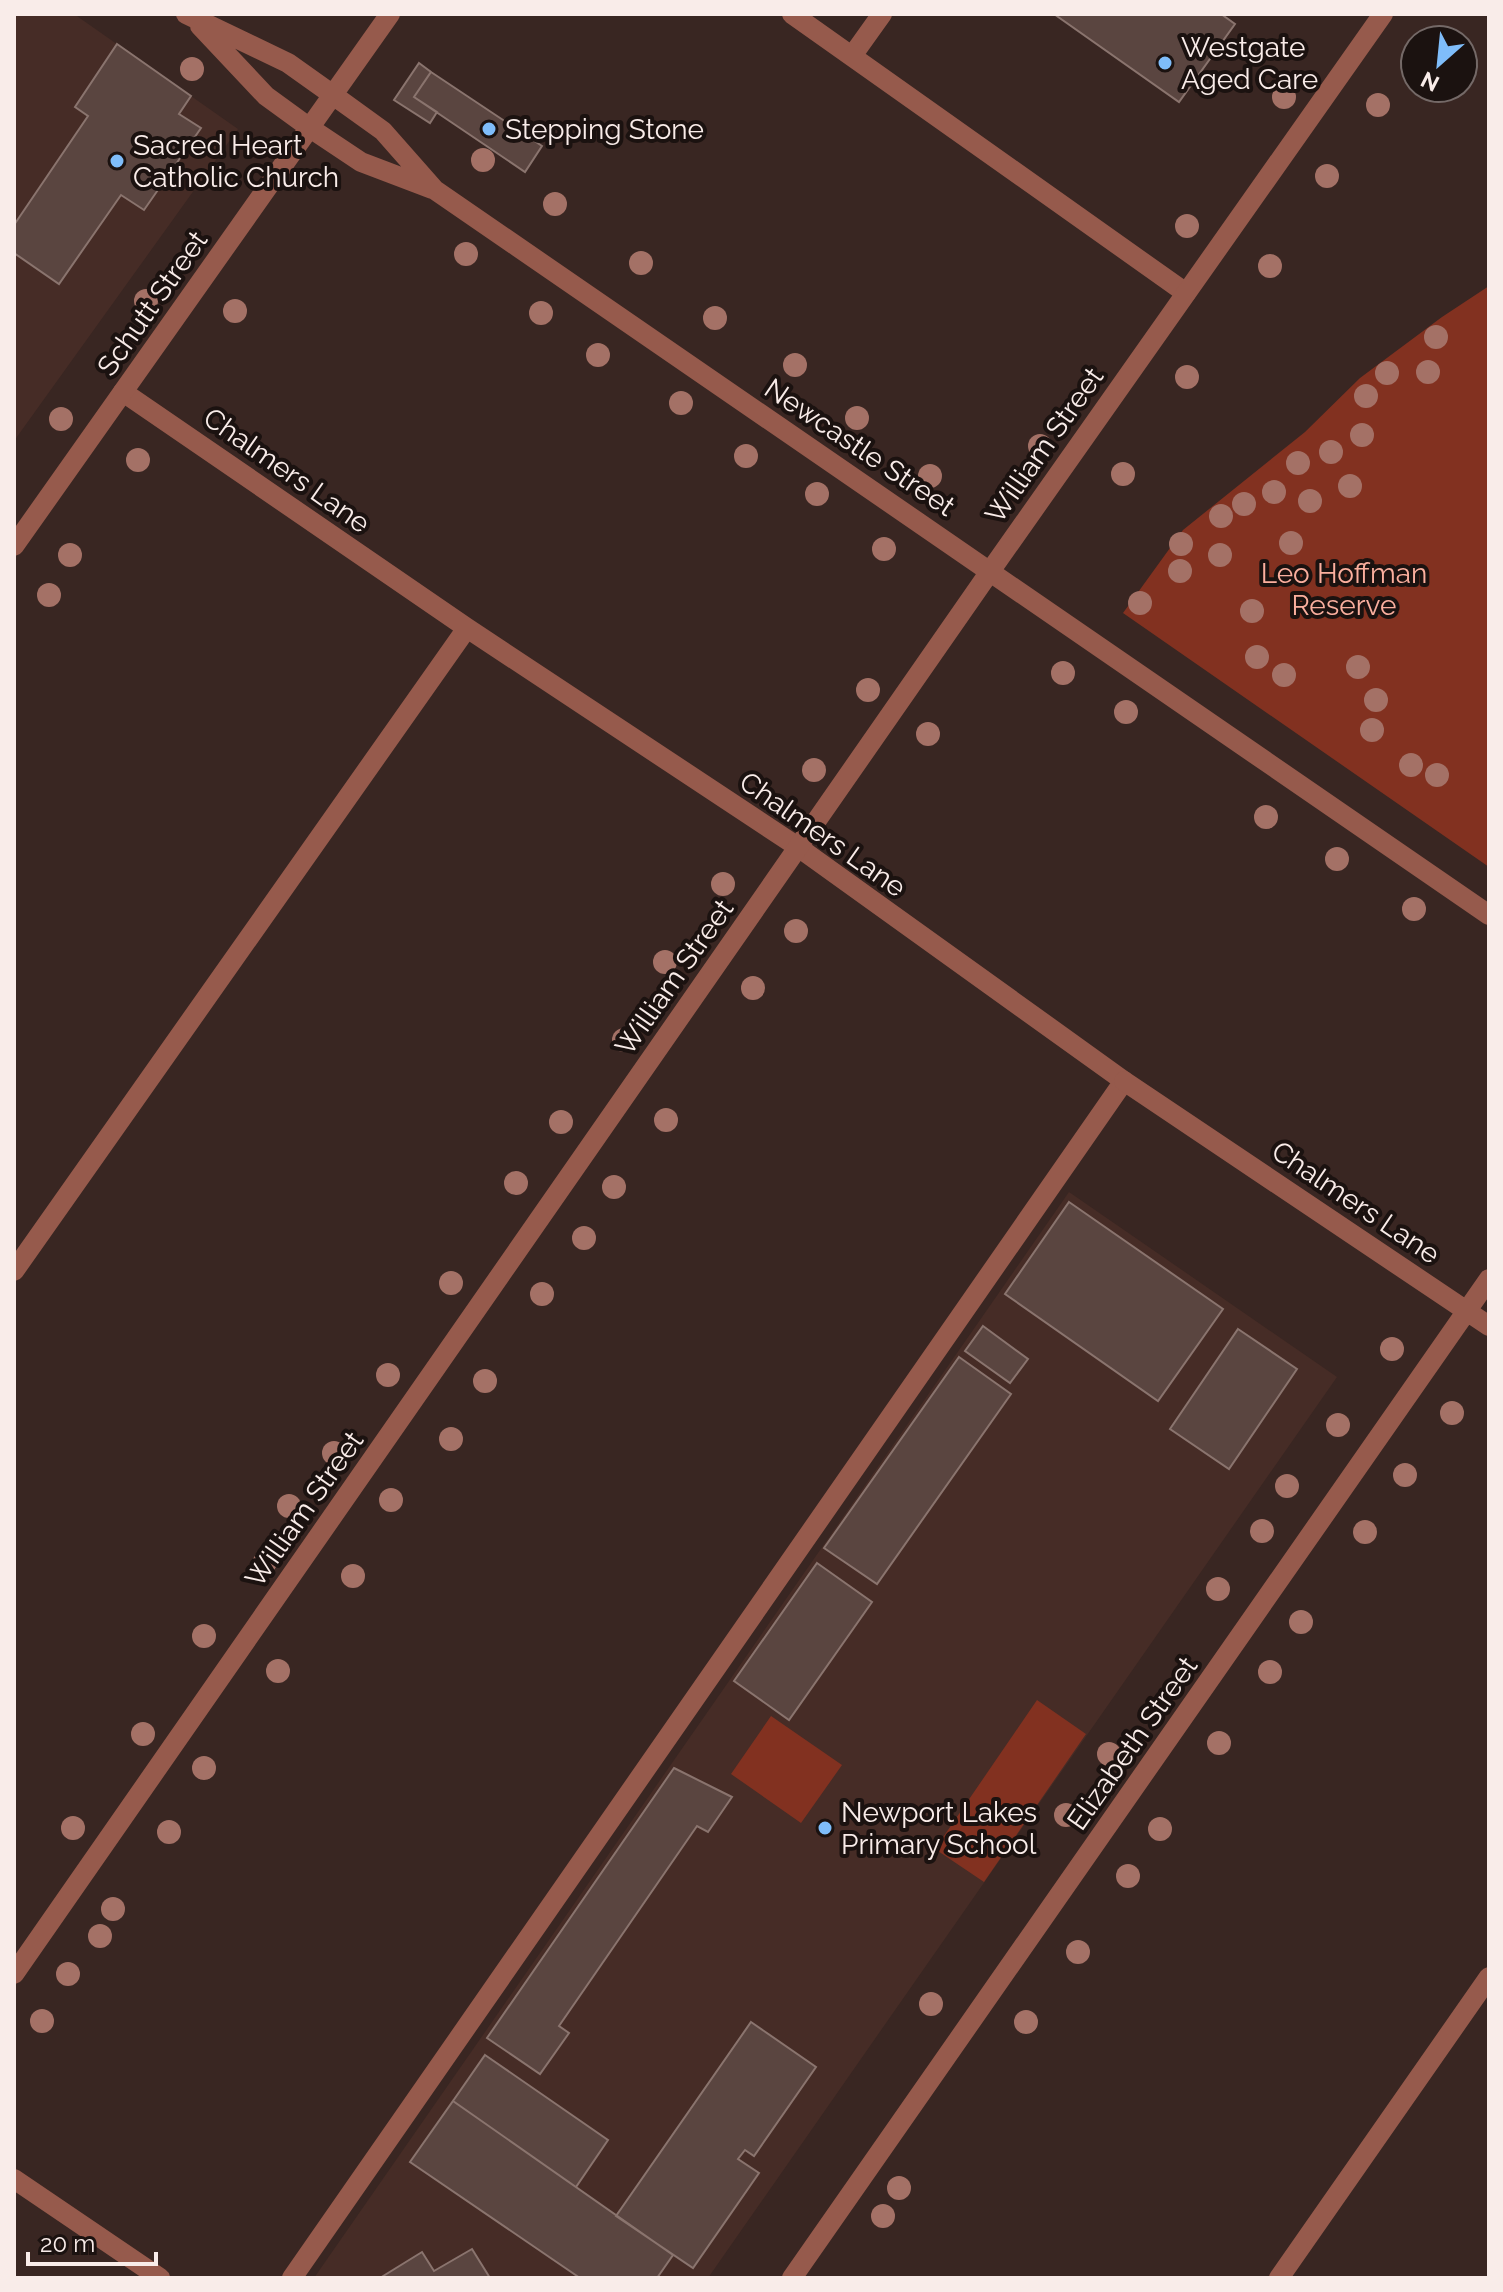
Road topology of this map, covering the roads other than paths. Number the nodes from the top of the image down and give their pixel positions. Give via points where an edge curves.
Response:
1 (390, 14) edge
2 (792, 14) edge
3 (882, 14) edge
4 (1383, 14) edge
5 (189, 16) edge
6 (852, 56) junction
7 (333, 95) junction
8 (310, 128) junction
9 (435, 190) junction
10 (1186, 293) junction
11 (123, 392) junction
12 (14, 546) edge
13 (991, 570) junction
14 (467, 628) junction
15 (798, 847) junction
16 (1489, 915) edge
17 (1124, 1081) junction
18 (14, 1271) edge
19 (1489, 1279) edge
20 (1467, 1311) junction
21 (1489, 1326) edge
22 (14, 1974) edge
23 (1489, 1977) edge
24 (14, 2179) edge
25 (160, 2278) edge
26 (292, 2278) edge
27 (792, 2278) edge
28 (1279, 2278) edge

1 - 7 street, Schutt Street
2 - 6 street
3 - 6 street
4 - 10 street, William Street
5 - 7 street, Newcastle Street via 288,63
5 - 8 street, Newcastle Street via 266,96
6 - 10 street
7 - 8 street, Schutt Street
7 - 9 street, Newcastle Street via 383,131
8 - 9 street, Newcastle Street via 361,162
8 - 11 street, Schutt Street
9 - 13 street, Newcastle Street
10 - 13 street, William Street
11 - 12 street, Schutt Street
11 - 14 street, Chalmers Lane
13 - 15 street, William Street
13 - 16 street, Newcastle Street
14 - 15 street, Chalmers Lane
14 - 18 street
15 - 17 street, Chalmers Lane
15 - 22 street, William Street
17 - 20 street, Chalmers Lane
17 - 26 street
19 - 20 street, Elizabeth Street
20 - 21 street, Chalmers Lane
20 - 27 street, Elizabeth Street
23 - 28 street
24 - 25 street

